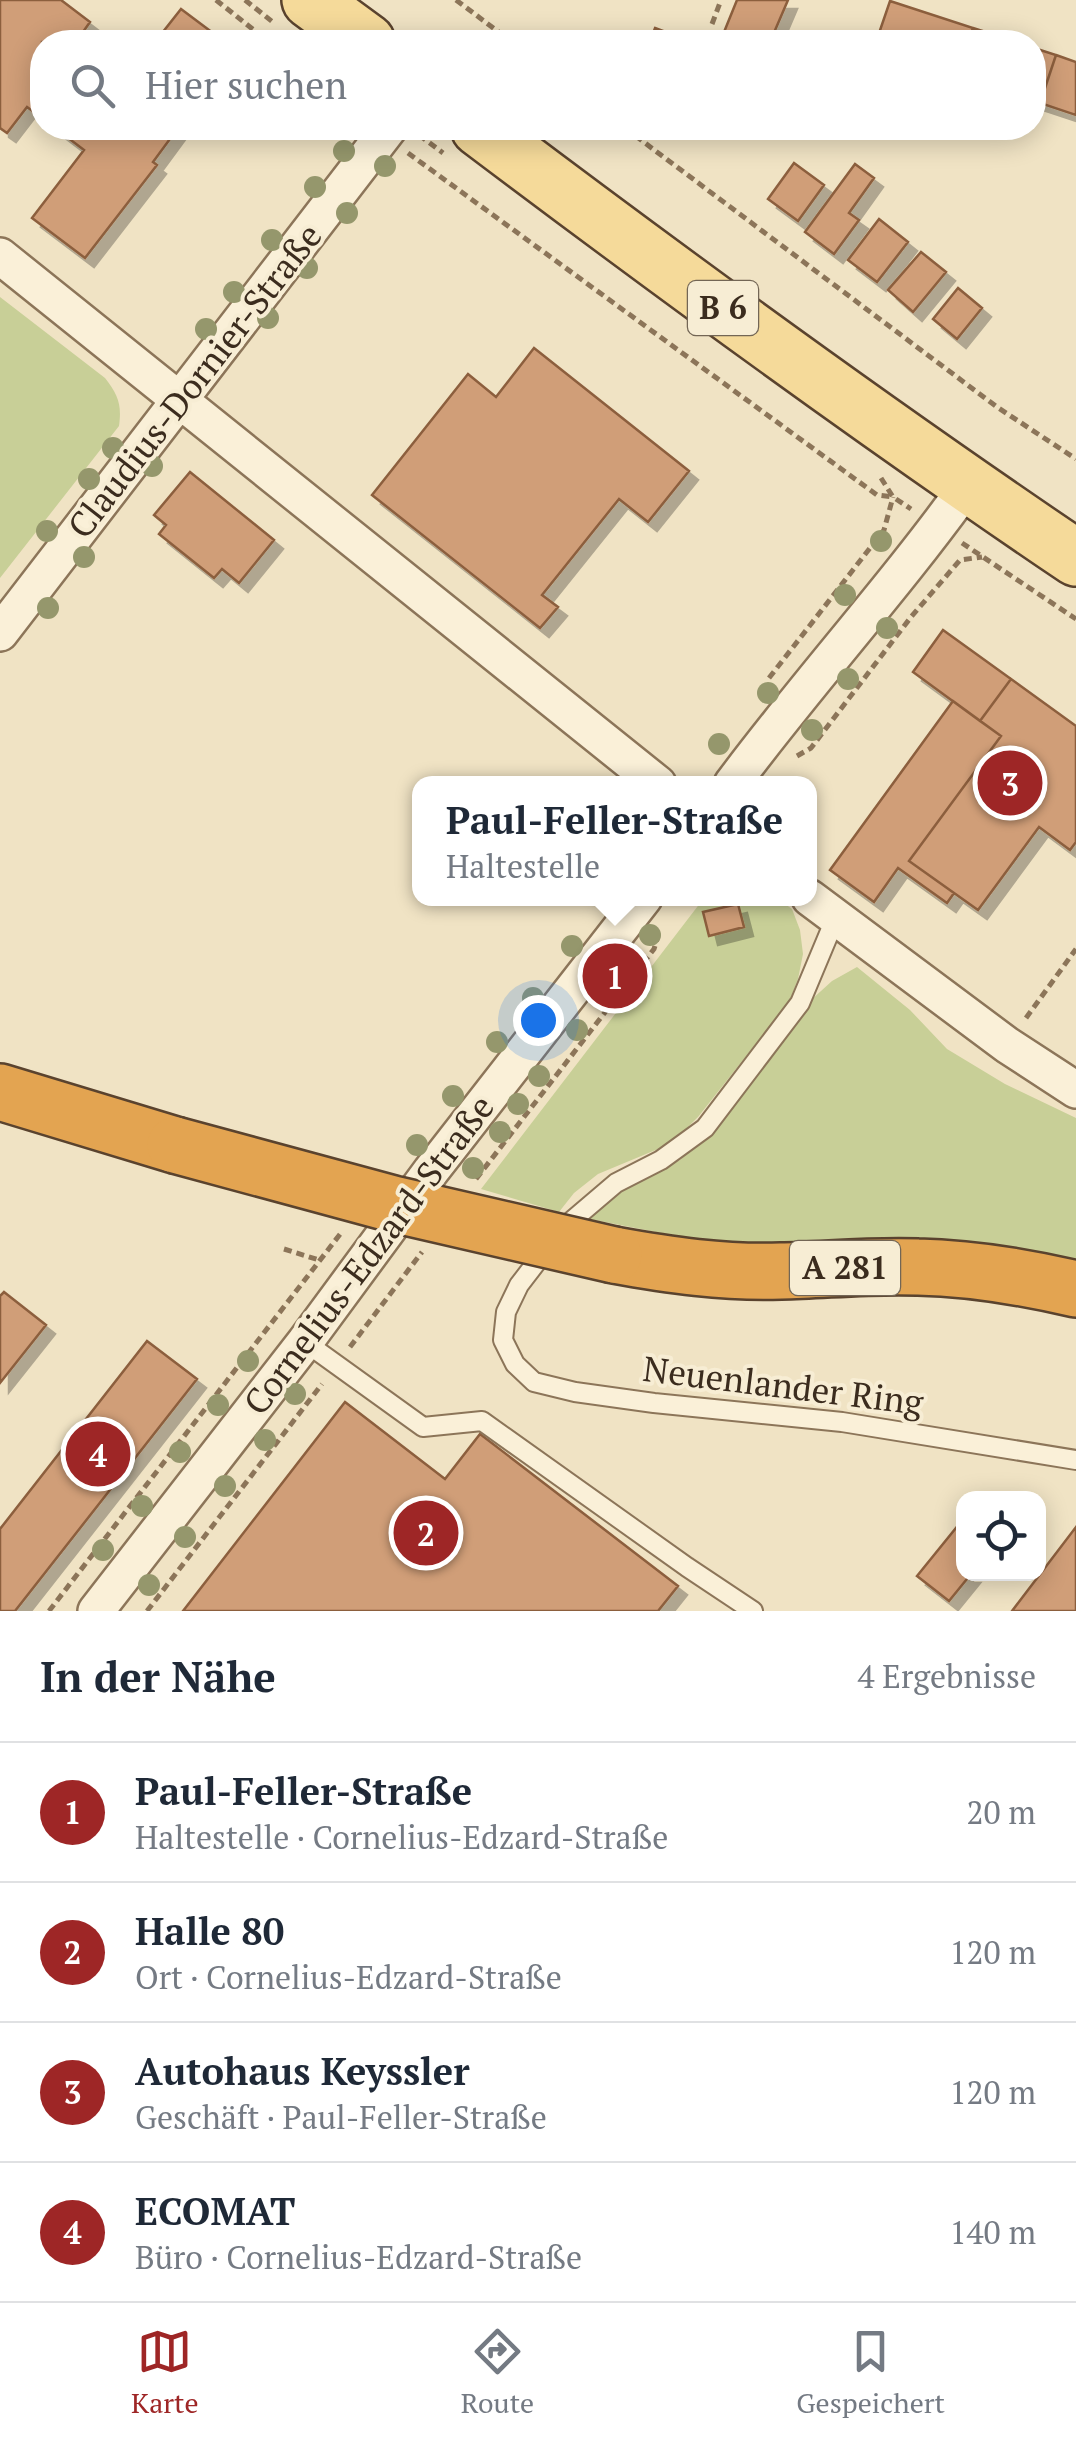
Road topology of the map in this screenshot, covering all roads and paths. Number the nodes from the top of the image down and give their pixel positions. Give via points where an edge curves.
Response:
1 (216, 0) edge
2 (310, 0) edge
3 (456, 0) edge
4 (721, 0) edge
5 (712, 24) dead end
6 (254, 30) edge
7 (351, 30) edge
8 (496, 30) edge
9 (378, 140) edge
10 (399, 140) edge
11 (496, 140) edge
12 (641, 140) edge
13 (0, 256) edge
14 (181, 400) junction
15 (1076, 459) edge
16 (953, 506) junction
17 (983, 557) junction
18 (1076, 558) edge
19 (1076, 620) edge
20 (0, 633) edge
21 (787, 762) dead end
22 (648, 776) edge
23 (738, 776) edge
24 (638, 906) edge
25 (823, 908) edge
26 (1076, 950) edge
27 (1007, 1044) junction
28 (1076, 1090) edge
29 (0, 1092) edge
30 (344, 1230) dead end
31 (284, 1248) dead end
32 (320, 1260) junction
33 (1076, 1289) edge
34 (305, 1342) junction
35 (1076, 1460) edge
36 (49, 1611) edge
37 (96, 1611) edge
38 (753, 1611) edge

1 - 6 path
2 - 7 main road
3 - 8 path
4 - 5 path
9 - 14 street, Claudius-Dornier-Straße
10 - 16 path via 876,496
11 - 16 main road, B 6
12 - 15 path via 997,408
13 - 14 street
14 - 20 street, Claudius-Dornier-Straße
14 - 22 street
16 - 17 path
16 - 18 main road, B 6
16 - 23 street
17 - 19 path
17 - 21 path via 960,560 812,748
24 - 34 street, Cornelius-Edzard-Straße
25 - 27 street
25 - 35 lane, Neuenlander Ring via 800,1003 705,1128 616,1183 562,1230 520,1285 506,1312 503,1340 534,1382 575,1392 842,1422
26 - 27 path
27 - 28 street
29 - 33 highway, A 281, bridge via 284,1176 658,1263 778,1272 914,1266
30 - 32 path
31 - 32 path
32 - 36 path
34 - 37 street, Cornelius-Edzard-Straße
34 - 38 lane via 422,1427 482,1420

